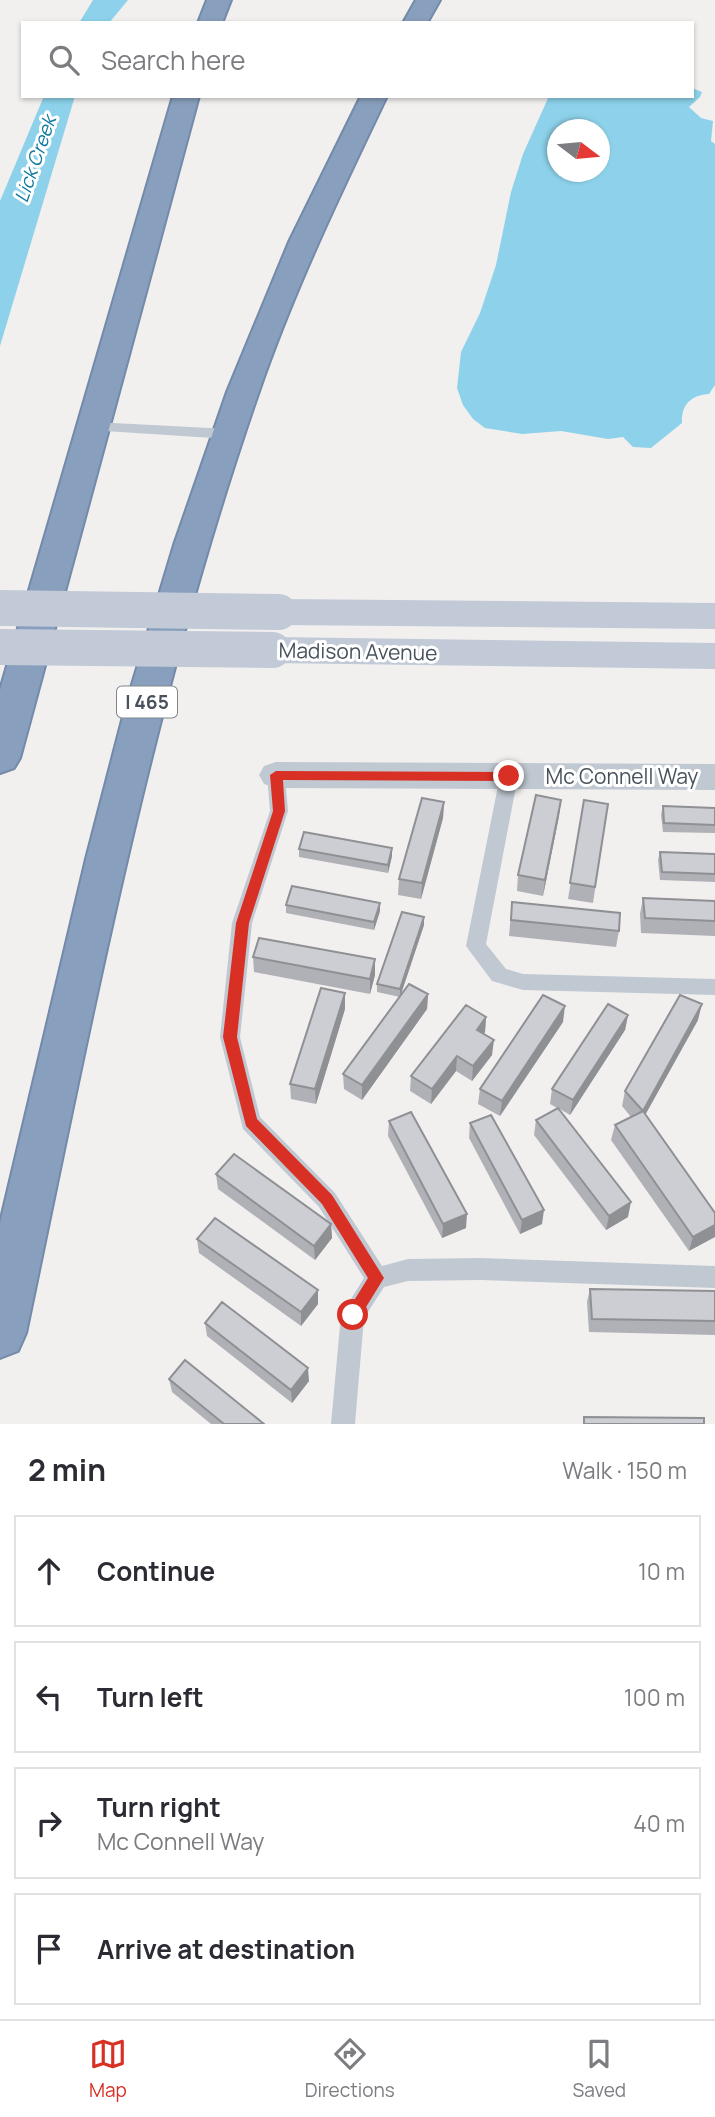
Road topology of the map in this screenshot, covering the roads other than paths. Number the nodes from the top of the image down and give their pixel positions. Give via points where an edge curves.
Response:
1 (219, 0) edge
2 (428, 0) edge
3 (211, 21) edge
4 (416, 21) edge
5 (185, 98) edge
6 (373, 98) edge
7 (94, 426) junction
8 (229, 434) junction
9 (0, 608) edge
10 (715, 616) edge
11 (0, 647) edge
12 (715, 656) edge
13 (0, 758) edge
14 (276, 775) joint
15 (509, 776) junction
16 (715, 777) edge
17 (715, 987) edge
18 (715, 1277) edge
19 (377, 1278) junction
20 (0, 1333) edge
21 (343, 1424) edge

1 - 3 highway
2 - 4 highway
5 - 7 highway
6 - 8 highway, I 465 via 298,258
7 - 8 lane
7 - 13 highway
8 - 20 highway, I 465 via 170,617 118,813
9 - 10 main road, Madison Avenue, bridge
11 - 12 main road, Madison Avenue, bridge
14 - 15 street, Mc Connell Way
14 - 19 lane via 279,811 242,923 230,1037 251,1122 327,1200
15 - 16 street, Mc Connell Way
15 - 17 lane via 476,946 499,975 523,982
18 - 19 lane via 481,1269 408,1270
19 - 21 lane via 353,1315

